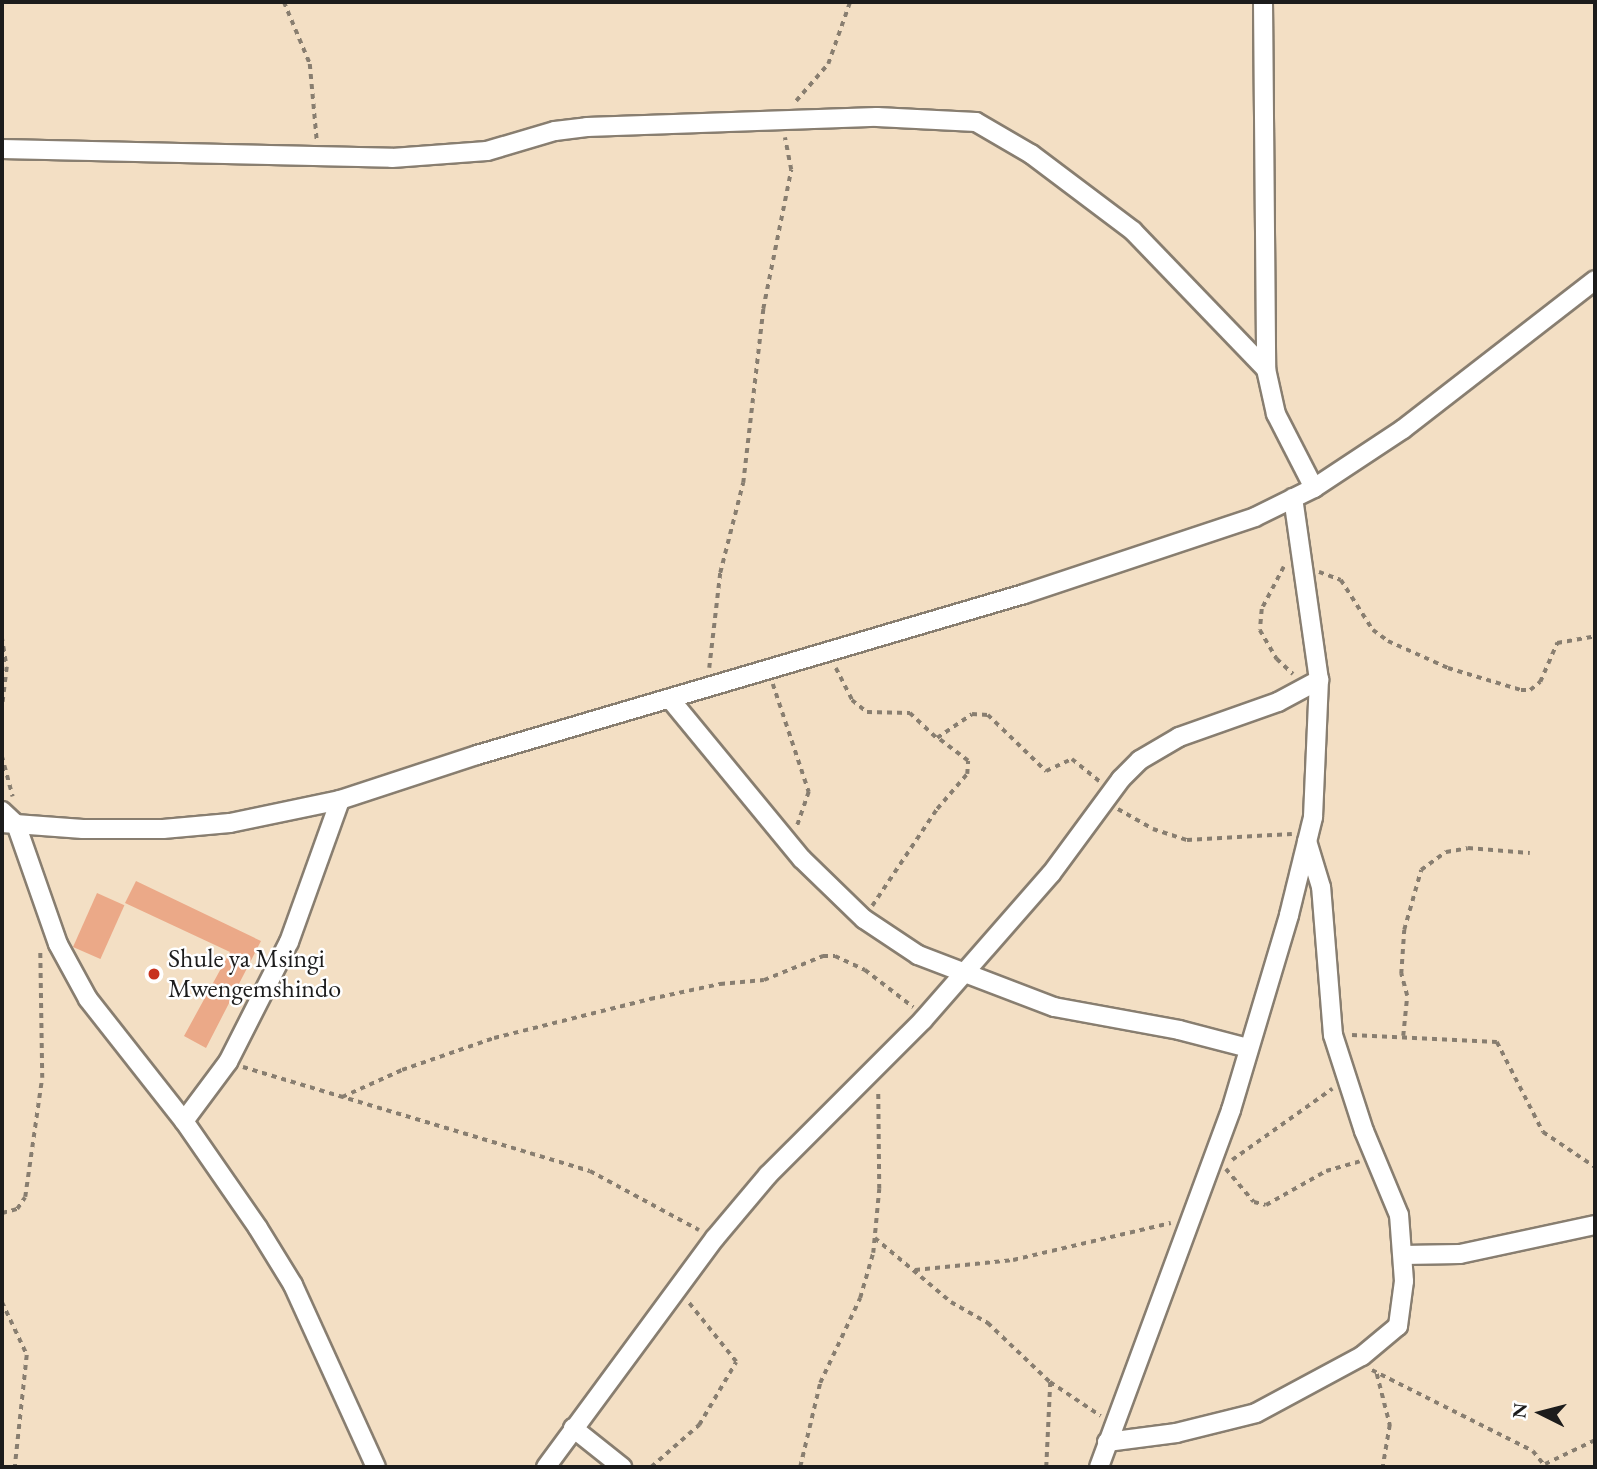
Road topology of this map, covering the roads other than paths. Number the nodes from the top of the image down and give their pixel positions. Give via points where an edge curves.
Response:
1 (1263, 2) edge
2 (2, 149) edge
3 (1595, 280) edge
4 (1266, 369) junction
5 (1314, 488) junction
6 (1293, 498) junction
7 (1313, 683) junction
8 (670, 699) junction
9 (340, 800) junction
10 (2, 810) edge
11 (14, 824) edge
12 (1308, 837) junction
13 (960, 974) junction
14 (1248, 1048) junction
15 (184, 1121) junction
16 (1595, 1225) edge
17 (1403, 1255) junction
18 (573, 1428) junction
19 (1107, 1443) junction
20 (376, 1467) edge
21 (546, 1467) edge
22 (622, 1467) edge
23 (1099, 1467) edge

1 - 4 street
2 - 4 street via 392,158 487,151 571,128 781,120 976,122 1001,134 1133,231
3 - 5 street via 1403,429
4 - 5 street via 1276,414
5 - 6 street
6 - 7 street via 1305,570
6 - 8 street via 1255,517 1024,594
7 - 12 street via 1318,777
7 - 13 street via 1257,710 1179,737 1140,760 1051,874
8 - 9 street
8 - 13 street via 792,847 864,919 918,955
9 - 11 street via 230,823 163,829
9 - 15 street via 289,942 228,1062
10 - 11 street
11 - 15 street via 47,917 88,999
12 - 14 street
12 - 17 street via 1321,887 1333,1034 1399,1215
13 - 14 street via 1054,1007
13 - 18 street via 923,1020 788,1154 715,1238
14 - 19 street via 1220,1159 1208,1177
15 - 20 street via 293,1285
16 - 17 street via 1460,1254
17 - 19 street via 1398,1326 1389,1338 1277,1404 1234,1421
18 - 21 street
18 - 22 street
19 - 23 street

